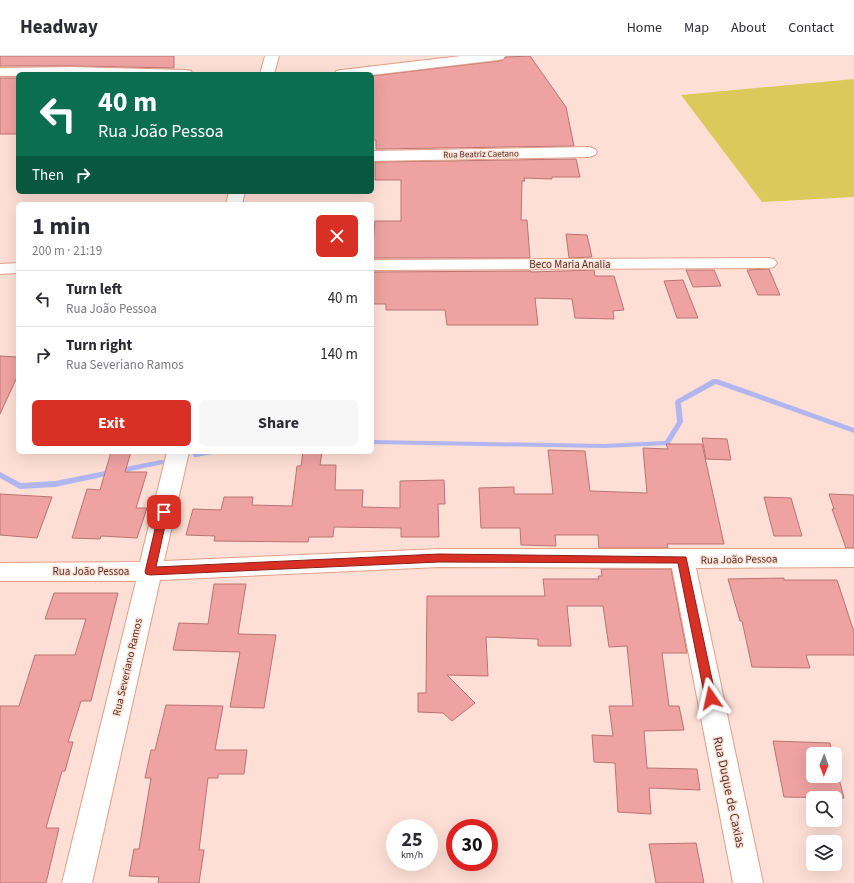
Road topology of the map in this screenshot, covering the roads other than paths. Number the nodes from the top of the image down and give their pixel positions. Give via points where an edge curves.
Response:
1 (272, 56) edge
2 (498, 56) edge
3 (0, 72) edge
4 (110, 72) edge
5 (268, 72) edge
6 (358, 72) edge
7 (589, 152) dead end
8 (374, 156) edge
9 (768, 263) dead end
10 (374, 265) edge
11 (16, 268) edge
12 (0, 269) edge
13 (178, 454) edge
14 (854, 558) edge
15 (682, 559) junction
16 (0, 572) edge
17 (150, 572) junction
18 (77, 883) edge
19 (748, 883) edge

1 - 5 street
2 - 6 street
3 - 4 street
7 - 8 street, Rua Beatriz Caetano
9 - 10 street, Beco Maria Analia
11 - 12 street
13 - 17 street, Rua Severiano Ramos
14 - 15 street, Rua João Pessoa
15 - 17 street, Rua João Pessoa via 439,558
15 - 19 street, Rua Duque de Caxias
16 - 17 street, Rua João Pessoa
17 - 18 street, Rua Severiano Ramos

